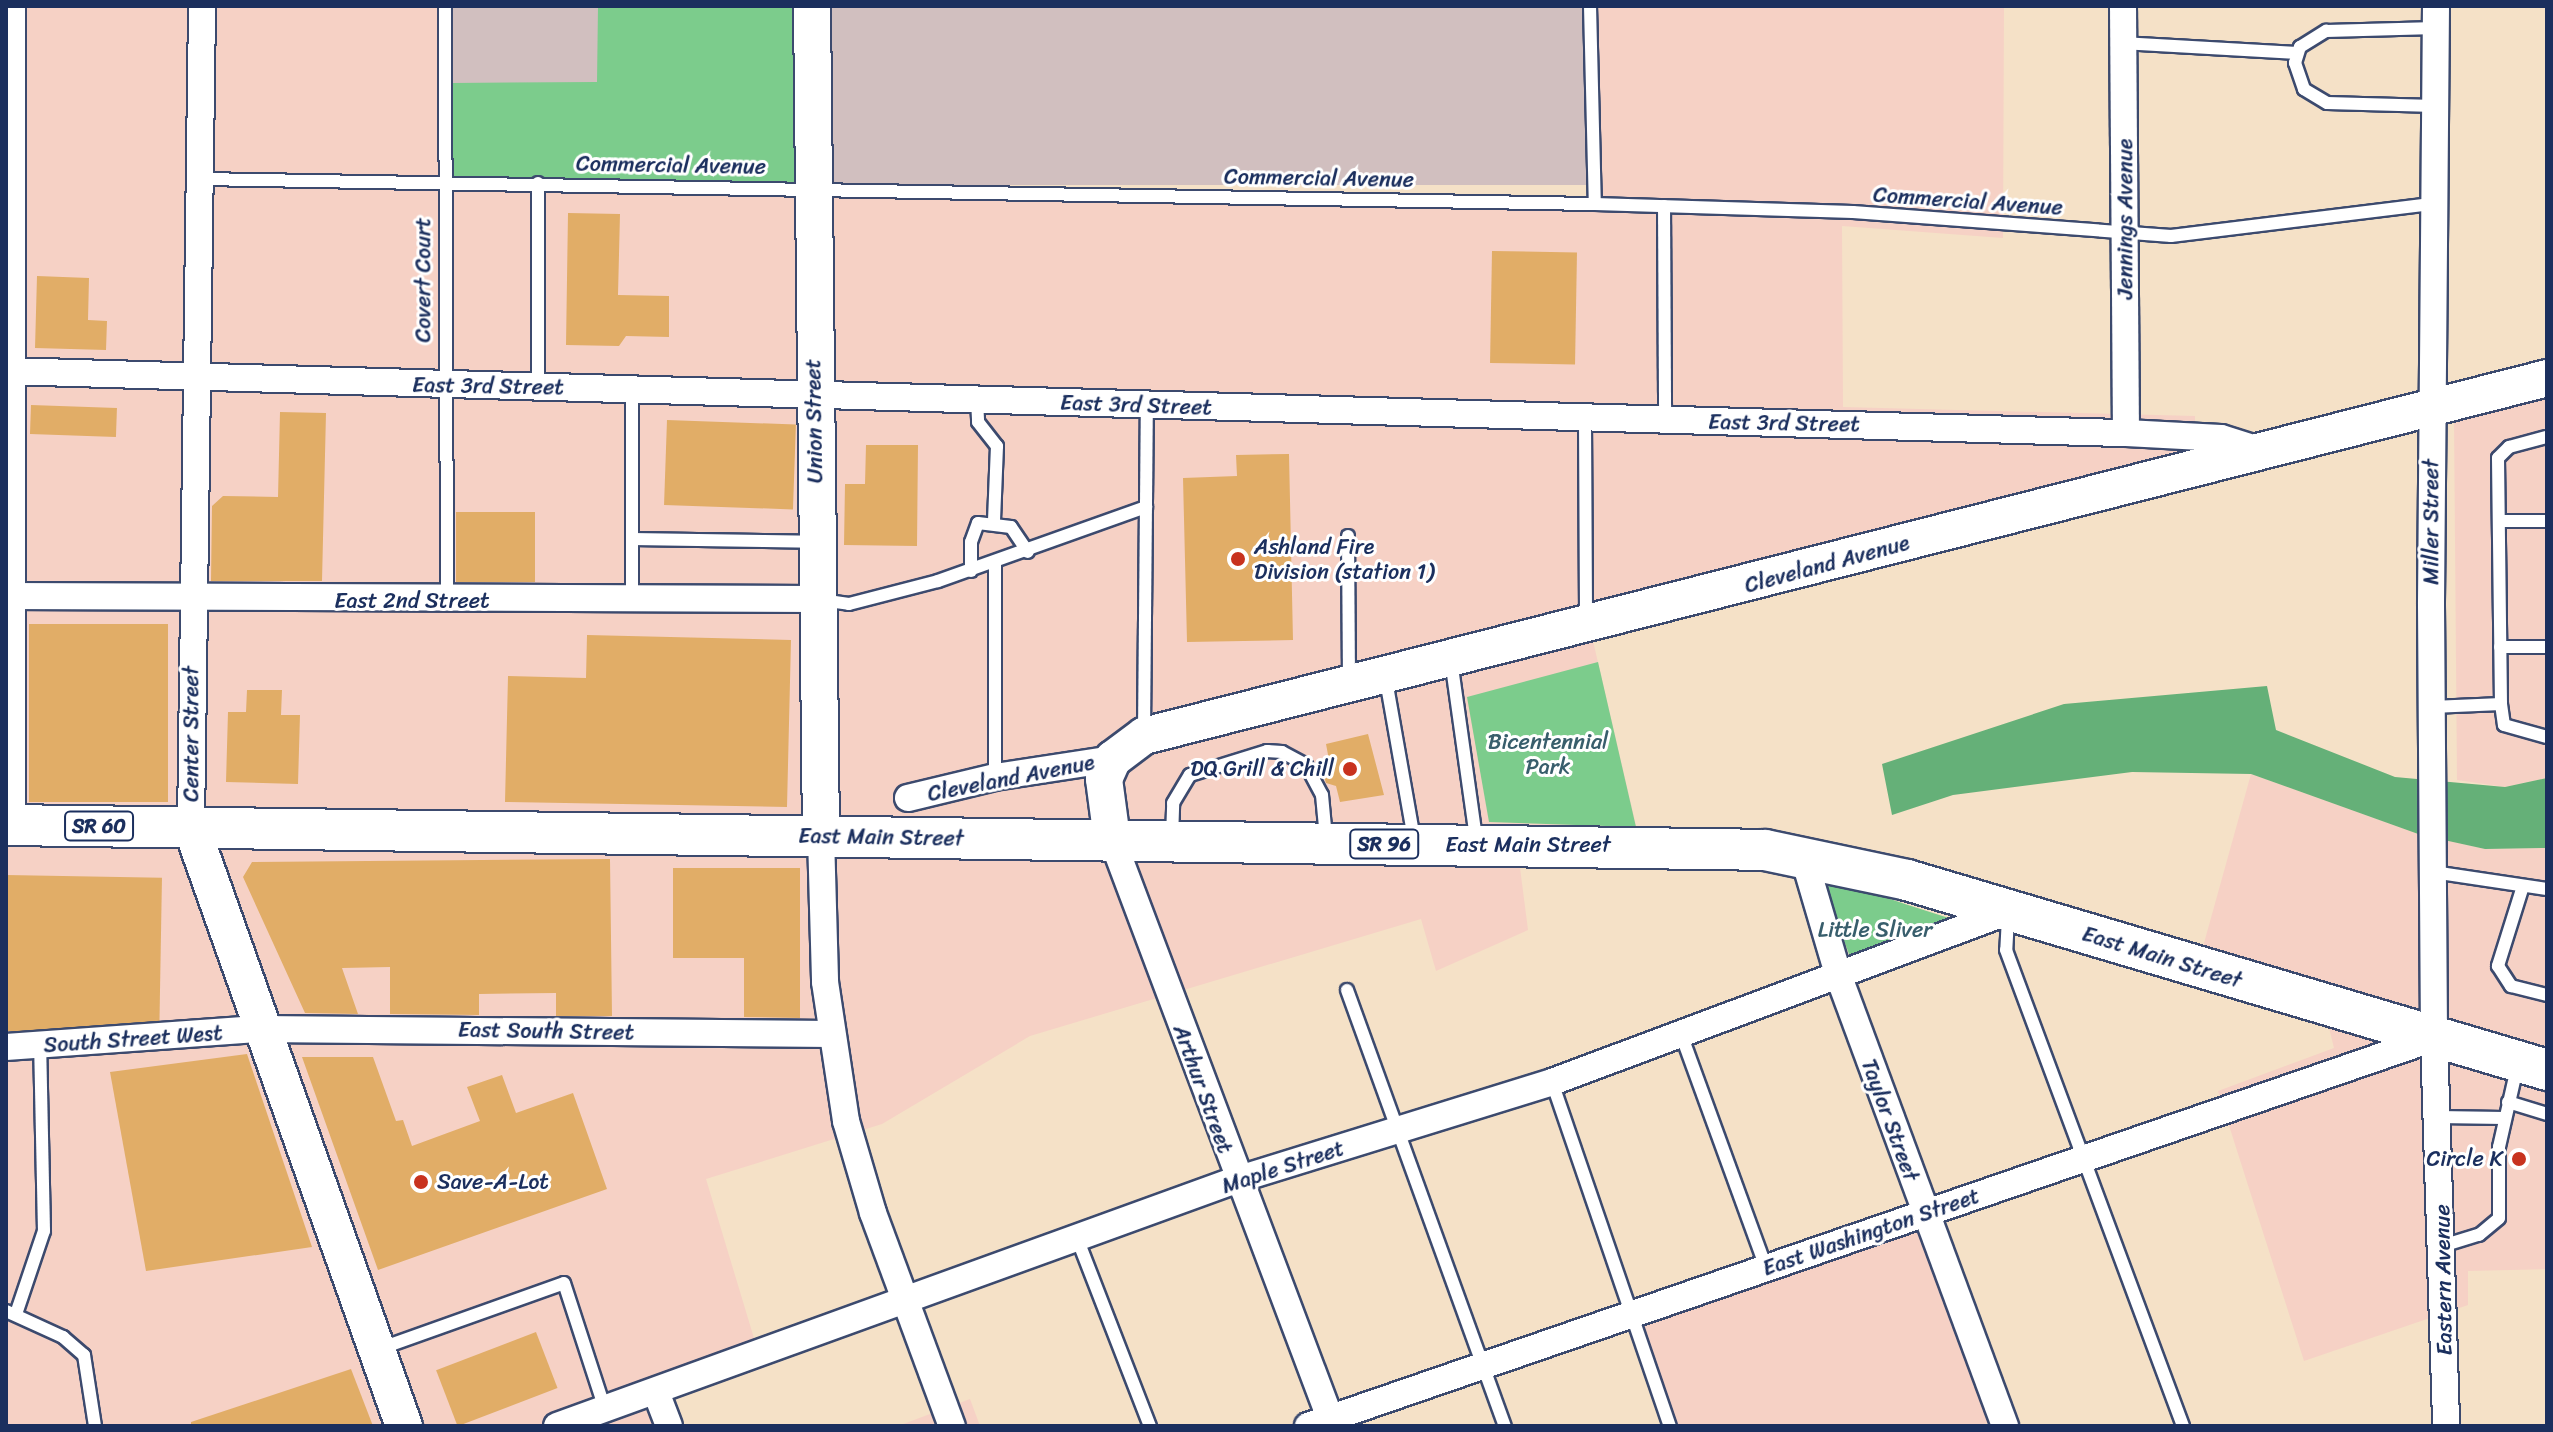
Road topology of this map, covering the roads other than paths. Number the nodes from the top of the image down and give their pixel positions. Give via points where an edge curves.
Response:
1 (7, 6) edge
2 (202, 6) edge
3 (445, 6) edge
4 (812, 6) edge
5 (1590, 6) edge
6 (2123, 6) edge
7 (2436, 17) edge
8 (2123, 43) junction
9 (2296, 53) junction
10 (2435, 106) junction
11 (8, 174) edge
12 (201, 179) junction
13 (444, 183) junction
14 (538, 183) junction
15 (813, 187) junction
16 (1595, 204) junction
17 (2433, 204) junction
18 (1664, 206) junction
19 (2125, 235) junction
20 (7, 371) edge
21 (195, 378) junction
22 (2547, 378) edge
23 (444, 386) junction
24 (538, 388) junction
25 (632, 390) junction
26 (814, 394) junction
27 (977, 400) junction
28 (1147, 406) junction
29 (2431, 409) junction
30 (1585, 421) junction
31 (1665, 421) junction
32 (2126, 433) junction
33 (2547, 437) edge
34 (2262, 451) junction
35 (1146, 507) junction
36 (2499, 521) junction
37 (2547, 521) edge
38 (994, 522) junction
39 (1348, 536) dead end
40 (632, 539) junction
41 (816, 542) junction
42 (1028, 552) junction
43 (995, 564) junction
44 (971, 571) junction
45 (7, 596) edge
46 (817, 599) junction
47 (191, 600) junction
48 (632, 600) junction
49 (447, 602) junction
50 (1586, 626) junction
51 (2500, 647) junction
52 (2547, 647) edge
53 (1451, 660) junction
54 (1386, 676) junction
55 (1349, 686) junction
56 (2501, 704) junction
57 (2432, 707) junction
58 (1144, 736) junction
59 (2547, 737) edge
60 (1113, 759) junction
61 (995, 777) junction
62 (908, 798) dead end
63 (6, 825) edge
64 (191, 826) junction
65 (821, 836) junction
66 (1112, 839) junction
67 (1172, 841) junction
68 (1326, 843) junction
69 (1415, 844) junction
70 (1477, 845) junction
71 (1803, 855) junction
72 (2433, 872) junction
73 (2523, 886) junction
74 (2547, 889) edge
75 (2009, 911) junction
76 (1839, 977) junction
77 (1347, 990) dead end
78 (2547, 995) edge
79 (260, 1029) junction
80 (832, 1034) junction
81 (1681, 1034) junction
82 (2434, 1038) junction
83 (6, 1047) edge
84 (40, 1047) junction
85 (2533, 1066) edge
86 (1552, 1082) junction
87 (2508, 1102) junction
88 (2547, 1114) edge
89 (2438, 1117) junction
90 (2504, 1118) junction
91 (1398, 1131) junction
92 (2082, 1159) junction
93 (1236, 1180) junction
94 (1923, 1214) junction
95 (1077, 1238) junction
96 (2442, 1246) junction
97 (1766, 1268) junction
98 (905, 1301) junction
99 (11, 1312) edge
100 (1632, 1314) junction
101 (376, 1350) junction
102 (1483, 1366) junction
103 (656, 1392) junction
104 (605, 1409) junction
105 (1324, 1423) edge
106 (1997, 1424) edge
107 (95, 1426) edge
108 (404, 1426) edge
109 (557, 1426) edge
110 (669, 1426) edge
111 (952, 1426) edge
112 (1150, 1426) edge
113 (1505, 1426) edge
114 (1670, 1426) edge
115 (2183, 1426) edge
116 (2446, 1426) edge

1 - 11 main road
2 - 12 street, Center Street
3 - 13 lane, Covert Court
4 - 15 main road, Union Street
5 - 16 lane
6 - 8 street, Jennings Avenue
7 - 9 lane via 2334,29 2312,37
7 - 10 street, Miller Street
8 - 9 lane
8 - 19 street, Jennings Avenue
9 - 10 lane via 2295,71 2304,89 2327,103
10 - 17 street, Miller Street
11 - 20 main road
12 - 13 lane, Commercial Avenue
12 - 21 street, Center Street
13 - 14 lane, Commercial Avenue
13 - 23 lane, Covert Court
14 - 15 lane, Commercial Avenue
14 - 24 lane
15 - 16 lane, Commercial Avenue
15 - 26 main road, Union Street
16 - 18 lane, Commercial Avenue
17 - 19 lane, Commercial Avenue via 2200,234
17 - 29 street, Miller Street
18 - 19 lane, Commercial Avenue via 1853,212
18 - 31 lane
19 - 32 street, Jennings Avenue
20 - 21 street, East 3rd Street
20 - 45 main road
21 - 23 street, East 3rd Street
21 - 47 street, Center Street
22 - 29 main road, Cleveland Avenue
23 - 24 street, East 3rd Street
23 - 49 lane, Covert Court
24 - 25 street, East 3rd Street
25 - 26 street, East 3rd Street
25 - 40 lane
26 - 27 street, East 3rd Street
26 - 41 main road, Union Street
27 - 28 street, East 3rd Street
27 - 38 lane via 978,422 997,446
28 - 30 street, East 3rd Street
28 - 35 lane
29 - 34 main road, Cleveland Avenue
29 - 57 street, Miller Street
30 - 31 street, East 3rd Street
30 - 50 lane
31 - 32 street, East 3rd Street
32 - 34 street, East 3rd Street via 2221,438
33 - 36 lane via 2500,452
34 - 50 main road, Cleveland Avenue
35 - 42 lane
35 - 58 lane
36 - 37 lane
36 - 51 lane
38 - 42 lane via 1017,531
38 - 44 lane via 978,523 973,529
39 - 55 lane
40 - 41 lane
40 - 48 lane
41 - 46 main road, Union Street
42 - 43 lane
43 - 44 lane
43 - 61 lane
44 - 46 lane via 849,604
45 - 47 street, East 2nd Street
45 - 63 main road
46 - 48 street, East 2nd Street
46 - 65 main road, Union Street
47 - 49 street, East 2nd Street
47 - 64 street, Center Street
48 - 49 street, East 2nd Street
50 - 53 main road, Cleveland Avenue
51 - 52 lane
51 - 56 lane
53 - 54 main road, Cleveland Avenue
53 - 70 lane
54 - 55 main road, Cleveland Avenue
54 - 69 lane
55 - 58 main road, Cleveland Avenue
56 - 57 lane
56 - 59 lane via 2504,725
57 - 72 street, Miller Street
58 - 60 main road, Cleveland Avenue
60 - 61 street, Cleveland Avenue
60 - 66 main road, Cleveland Avenue via 1104,779
61 - 62 street, Cleveland Avenue
63 - 64 main road, SR 60
64 - 65 main road, East Main Street / SR 96
64 - 79 main road, Center Street
65 - 66 main road, East Main Street / SR 96
65 - 80 street
66 - 67 main road, East Main Street / SR 96
66 - 93 street, Arthur Street
67 - 68 main road, East Main Street / SR 96
67 - 68 lane via 1173,803 1190,775 1267,751 1282,752 1306,765 1322,795
68 - 69 main road, East Main Street / SR 96
69 - 70 main road, East Main Street / SR 96
70 - 71 main road, East Main Street / SR 96 via 1715,847
71 - 75 main road, East Main Street / SR 96
71 - 76 street, Taylor Street
72 - 73 lane
72 - 82 street, Miller Street
73 - 74 lane
73 - 78 lane via 2498,966 2511,986
75 - 76 street, Maple Street
75 - 82 main road, East Main Street / SR 96
75 - 92 lane via 2006,950
76 - 81 street, Maple Street
76 - 94 street, Taylor Street
77 - 91 lane
79 - 80 street, East South Street
79 - 84 street, South Street West
79 - 101 main road, Center Street
80 - 98 street via 846,1121
81 - 86 street, Maple Street
81 - 97 lane
82 - 85 main road, East Main Street / SR 96
82 - 89 street, Eastern Avenue
82 - 92 street, East Washington Street
83 - 84 street, South Street West
84 - 99 lane via 44,1231
85 - 87 lane
86 - 91 street, Maple Street
86 - 100 lane
87 - 88 lane
87 - 90 lane
89 - 90 lane
89 - 96 street, Eastern Avenue
90 - 96 lane via 2499,1218 2479,1235
91 - 93 street, Maple Street
91 - 102 lane
92 - 94 street, East Washington Street
92 - 115 lane
93 - 95 street, Maple Street
93 - 105 street, Arthur Street
94 - 97 street, East Washington Street
94 - 106 street, Taylor Street
95 - 98 street, Maple Street
95 - 112 lane
96 - 116 street, Eastern Avenue
97 - 100 street, East Washington Street
98 - 103 street, Maple Street
98 - 111 street
99 - 107 lane via 63,1337 84,1355
100 - 102 street, East Washington Street
100 - 114 lane
101 - 104 lane via 564,1283
101 - 108 main road, Center Street
102 - 105 street, East Washington Street
102 - 113 lane
103 - 104 street, Maple Street
103 - 110 street
104 - 109 street, Maple Street

